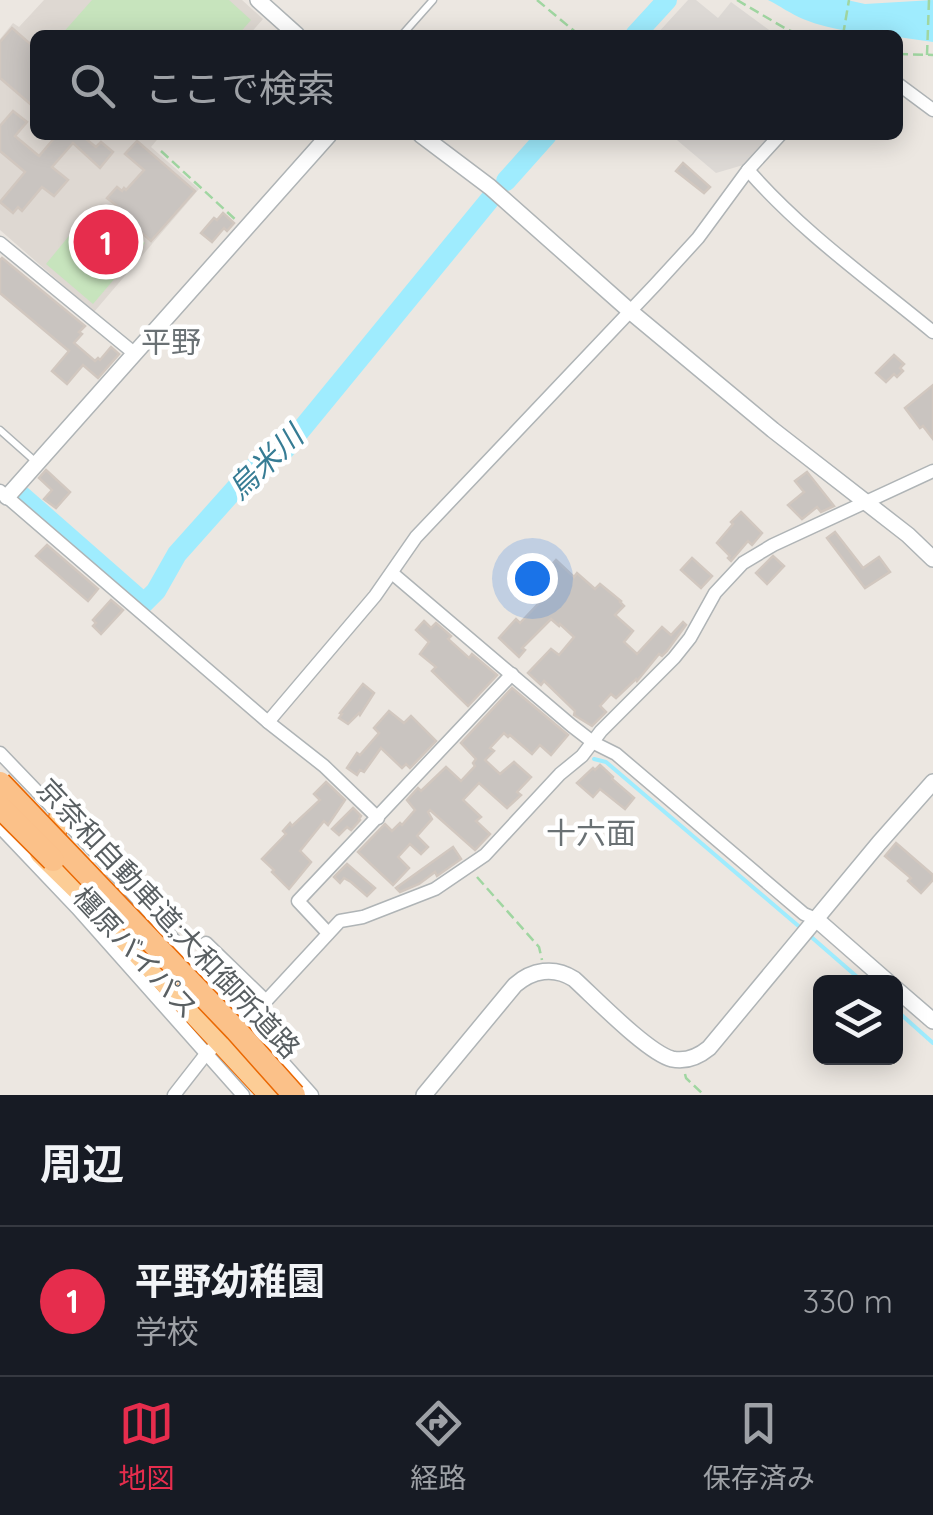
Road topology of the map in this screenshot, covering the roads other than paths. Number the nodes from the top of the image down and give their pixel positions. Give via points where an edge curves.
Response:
1 (258, 0) edge
2 (433, 0) edge
3 (291, 30) edge
4 (406, 30) edge
5 (903, 88) edge
6 (933, 110) edge
7 (325, 140) edge
8 (427, 140) edge
9 (775, 140) edge
10 (748, 170) junction
11 (0, 243) edge
12 (631, 312) junction
13 (933, 332) edge
14 (134, 353) junction
15 (0, 430) edge
16 (37, 462) junction
17 (933, 471) edge
18 (2, 494) edge
19 (866, 500) junction
20 (933, 559) edge
21 (392, 573) junction
22 (512, 674) junction
23 (268, 722) junction
24 (594, 742) junction
25 (0, 753) edge
26 (0, 782) edge
27 (933, 782) edge
28 (0, 810) edge
29 (60, 814) junction
30 (378, 818) junction
31 (0, 828) edge
32 (55, 836) junction
33 (809, 927) junction
34 (328, 933) junction
35 (206, 943) dead end
36 (878, 975) edge
37 (903, 995) edge
38 (266, 1001) junction
39 (933, 1022) edge
40 (242, 1024) junction
41 (213, 1048) junction
42 (174, 1095) edge
43 (243, 1095) edge
44 (272, 1095) edge
45 (296, 1095) edge
46 (312, 1095) edge
47 (424, 1095) edge

1 - 3 street
2 - 4 lane
5 - 6 street
7 - 14 street
8 - 12 street
9 - 10 street
10 - 12 street
10 - 13 street via 772,198
11 - 14 street
12 - 19 street
12 - 21 street via 416,537
14 - 16 street
15 - 16 lane
16 - 18 street
17 - 19 street
18 - 23 street
19 - 20 street
19 - 24 street via 743,563 715,593 674,658
21 - 22 street
21 - 23 street
22 - 24 street
22 - 30 street
23 - 30 street
24 - 33 street via 804,914
24 - 34 street via 469,868
25 - 29 street
26 - 32 highway, 橿原バイパス
26 - 45 highway, 京奈和自動車道;大和御所道路, bridge
27 - 33 street
28 - 41 highway, 橿原バイパス via 82,894
28 - 44 highway, 京奈和自動車道;大和御所道路, bridge via 84,890
29 - 32 highway
29 - 40 street
30 - 34 street via 298,901
31 - 41 street
32 - 40 highway, 橿原バイパス
33 - 36 street
33 - 47 street via 701,1054 675,1060 656,1052 565,974 544,971 515,984
34 - 38 street
35 - 38 street
37 - 39 street
38 - 40 street
40 - 41 street
40 - 45 highway, 橿原バイパス
40 - 46 street
41 - 42 street
41 - 43 street
41 - 44 highway, 橿原バイパス

